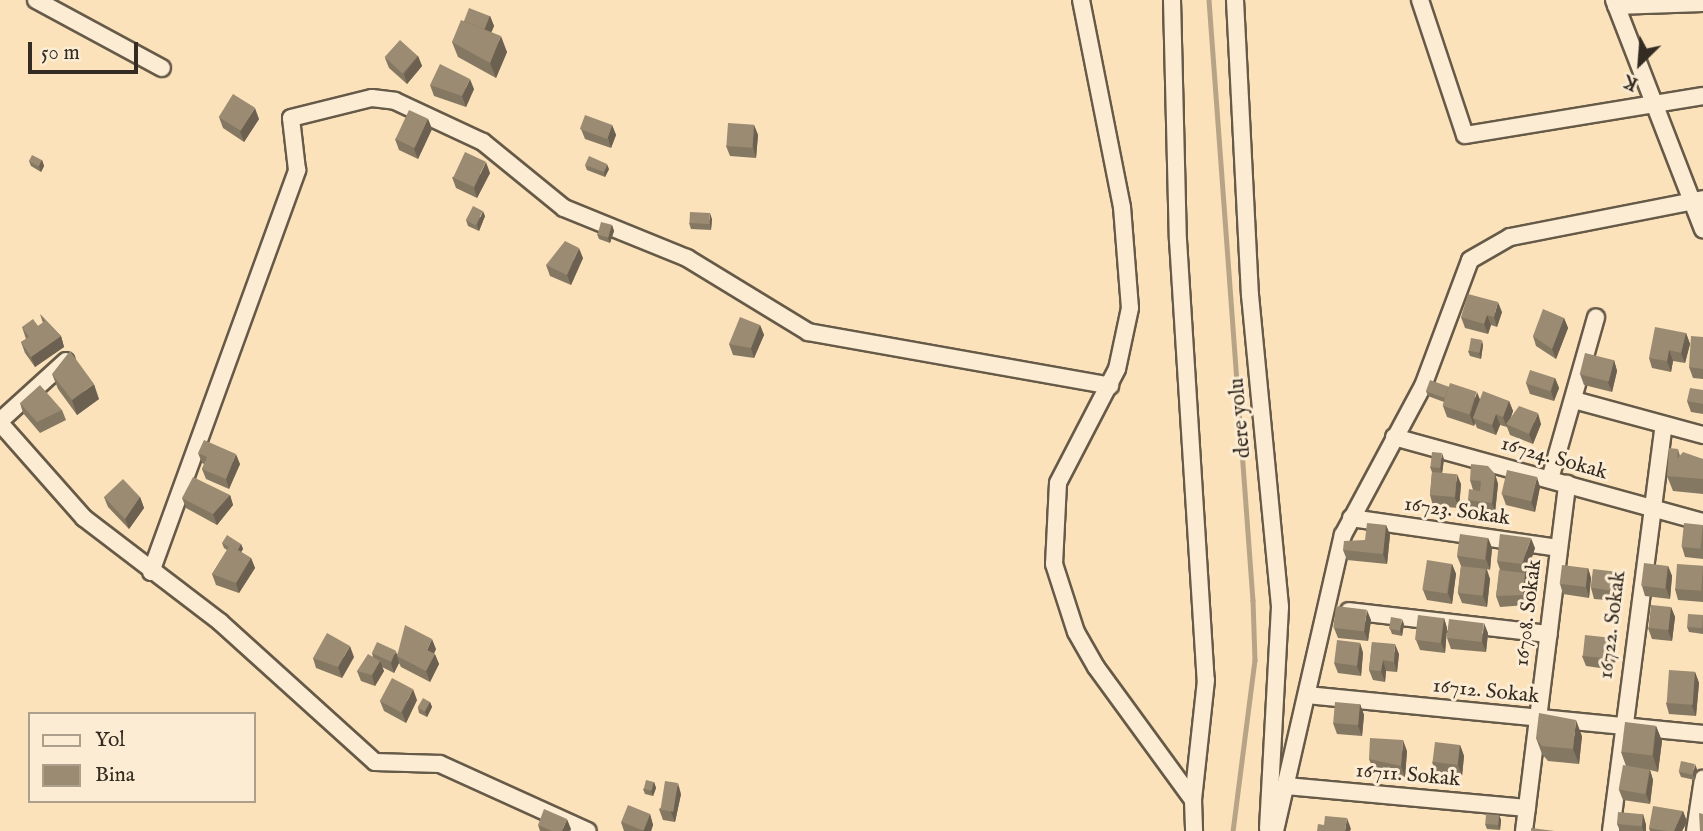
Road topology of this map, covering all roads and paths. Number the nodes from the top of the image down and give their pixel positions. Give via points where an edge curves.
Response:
1 (36, 0) edge
2 (1081, 0) edge
3 (1172, 0) edge
4 (1235, 0) edge
5 (1420, 0) edge
6 (1615, 3) edge
7 (1703, 3) edge
8 (162, 68) dead end
9 (1703, 96) edge
10 (1651, 101) junction
11 (1697, 200) edge
12 (1703, 229) edge
13 (1596, 317) dead end
14 (67, 360) edge
15 (1110, 386) junction
16 (1574, 400) junction
17 (0, 422) edge
18 (1664, 425) junction
19 (1703, 435) edge
20 (1394, 437) junction
21 (1549, 479) junction
22 (1567, 484) junction
23 (1649, 508) junction
24 (1351, 518) junction
25 (1703, 522) edge
26 (1558, 548) junction
27 (151, 572) junction
28 (1326, 608) junction
29 (1549, 634) junction
30 (1307, 695) junction
31 (1537, 718) junction
32 (1621, 726) junction
33 (1703, 734) edge
34 (1703, 779) edge
35 (1286, 786) junction
36 (1193, 800) junction
37 (1527, 808) junction
38 (547, 812) junction
39 (1698, 822) edge
40 (536, 831) edge
41 (588, 831) edge
42 (1194, 831) edge
43 (1268, 831) edge
44 (1275, 831) edge
45 (1524, 831) edge
46 (1611, 831) edge

1 - 8 street
2 - 15 street via 1126,245 1130,308
3 - 36 street via 1178,240 1206,680
4 - 43 street, dere yolu via 1250,295 1280,607
5 - 10 street via 1465,135
6 - 7 street
6 - 10 street
9 - 10 street
10 - 11 street
11 - 12 street
11 - 20 street via 1510,237 1470,260 1441,346
13 - 16 street
14 - 17 street
15 - 27 street via 808,332 687,258 564,208 483,142 421,111 372,98 291,118 297,170
15 - 36 street via 1058,483 1054,564 1076,632 1096,667
16 - 18 street
16 - 21 street
17 - 27 street via 84,518
18 - 19 street
18 - 23 street, 16722. Sokak
20 - 21 street, 16724. Sokak
20 - 24 street
21 - 22 street, 16724. Sokak
22 - 23 street, 16724. Sokak
22 - 26 street, 16708. Sokak
23 - 25 street, 16724. Sokak
23 - 32 street, 16722. Sokak
24 - 26 street, 16723. Sokak
24 - 28 street
26 - 29 street, 16708. Sokak
27 - 38 street via 220,622 375,762 440,764
28 - 29 street
28 - 30 street
29 - 31 street, 16708. Sokak
30 - 31 street, 16712. Sokak
30 - 35 street
31 - 32 street, 16712. Sokak
31 - 37 street, 16708. Sokak
32 - 33 street, 16712. Sokak
32 - 46 street, 16722. Sokak
34 - 39 street
35 - 37 street, 16711. Sokak
35 - 44 street
36 - 42 street
37 - 45 street, 16708. Sokak
38 - 40 street
38 - 41 street

